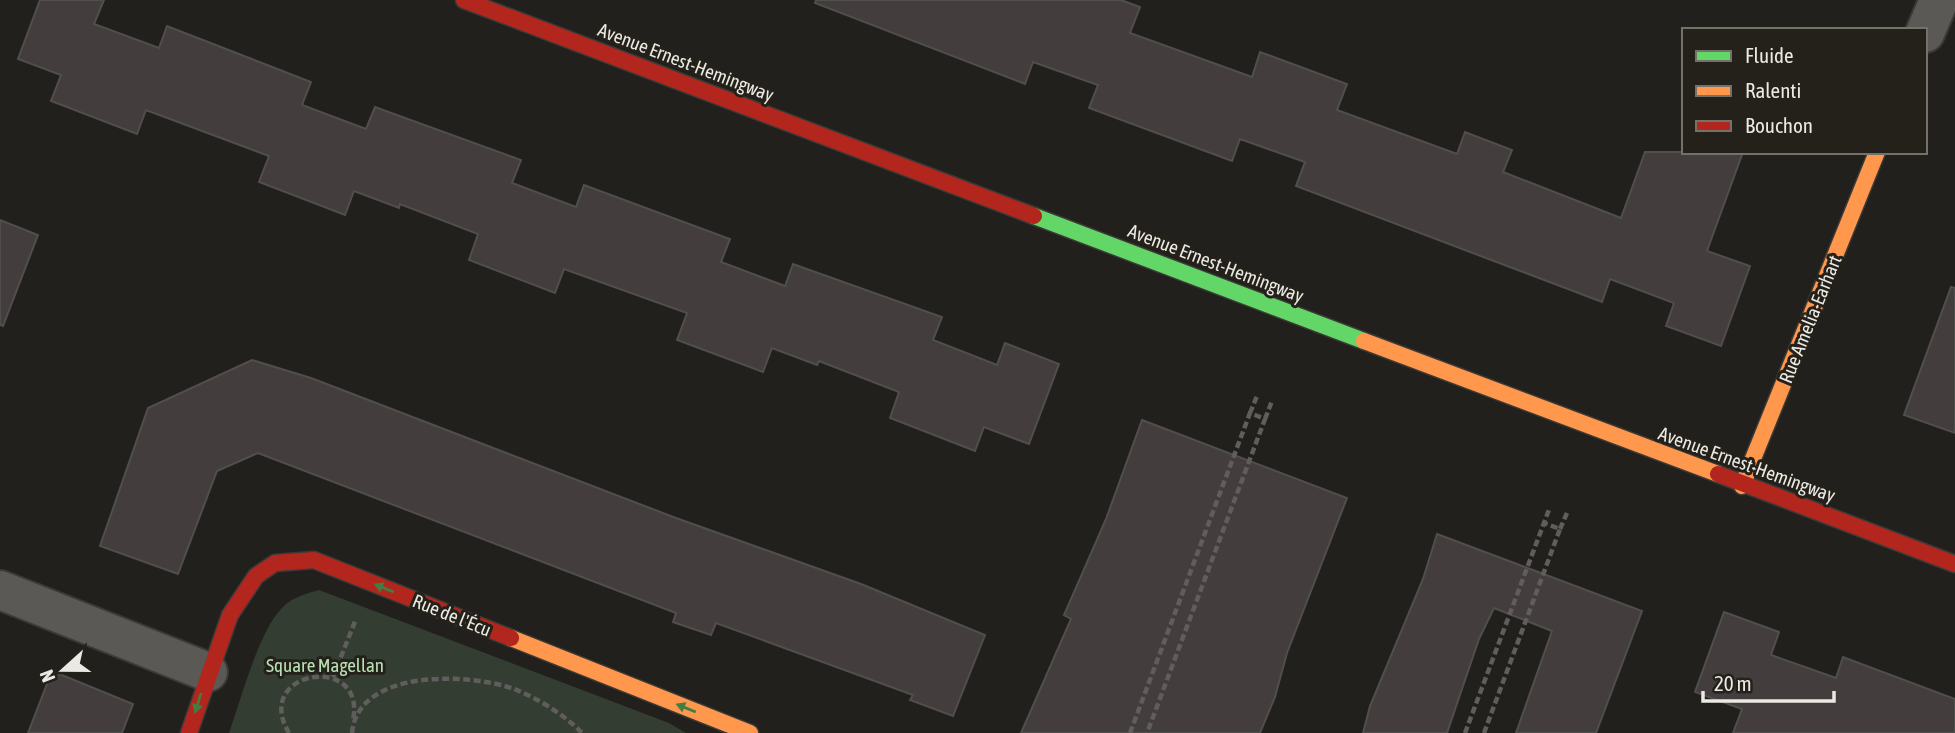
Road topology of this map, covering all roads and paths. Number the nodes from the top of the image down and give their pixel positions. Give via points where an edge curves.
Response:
1 (464, 0) edge
2 (1939, 0) edge
3 (1927, 28) edge
4 (1876, 154) edge
5 (1257, 396) dead end
6 (1272, 401) dead end
7 (1250, 413) junction
8 (1265, 419) junction
9 (1742, 486) junction
10 (1550, 506) dead end
11 (1567, 513) dead end
12 (1544, 523) junction
13 (1560, 529) junction
14 (1955, 564) edge
15 (370, 583) junction
16 (0, 590) edge
17 (208, 672) junction
18 (333, 677) junction
19 (352, 724) junction
20 (189, 733) edge
21 (289, 733) edge
22 (350, 733) edge
23 (582, 733) edge
24 (750, 733) edge
25 (1130, 733) edge
26 (1147, 733) edge
27 (1465, 733) edge
28 (1484, 733) edge

1 - 9 street, Avenue Ernest-Hemingway
2 - 3 street
4 - 9 street, Rue Amelia-Earhart
5 - 7 path
6 - 8 path
7 - 8 path
7 - 25 path
8 - 26 path
9 - 14 street, Avenue Ernest-Hemingway
10 - 12 path
11 - 13 path
12 - 13 path
12 - 27 path
13 - 28 path
15 - 17 street, Rue de l'Écu via 314,560 271,565 242,589
15 - 18 path
24 -> 15 street, Rue de l'Écu
16 - 17 street
17 -> 20 street, Rue de l'Écu
18 - 19 path via 353,701
18 - 21 path via 305,677 287,692 282,715
19 - 22 path
19 - 23 path via 370,696 414,681 470,678 515,690 570,720

